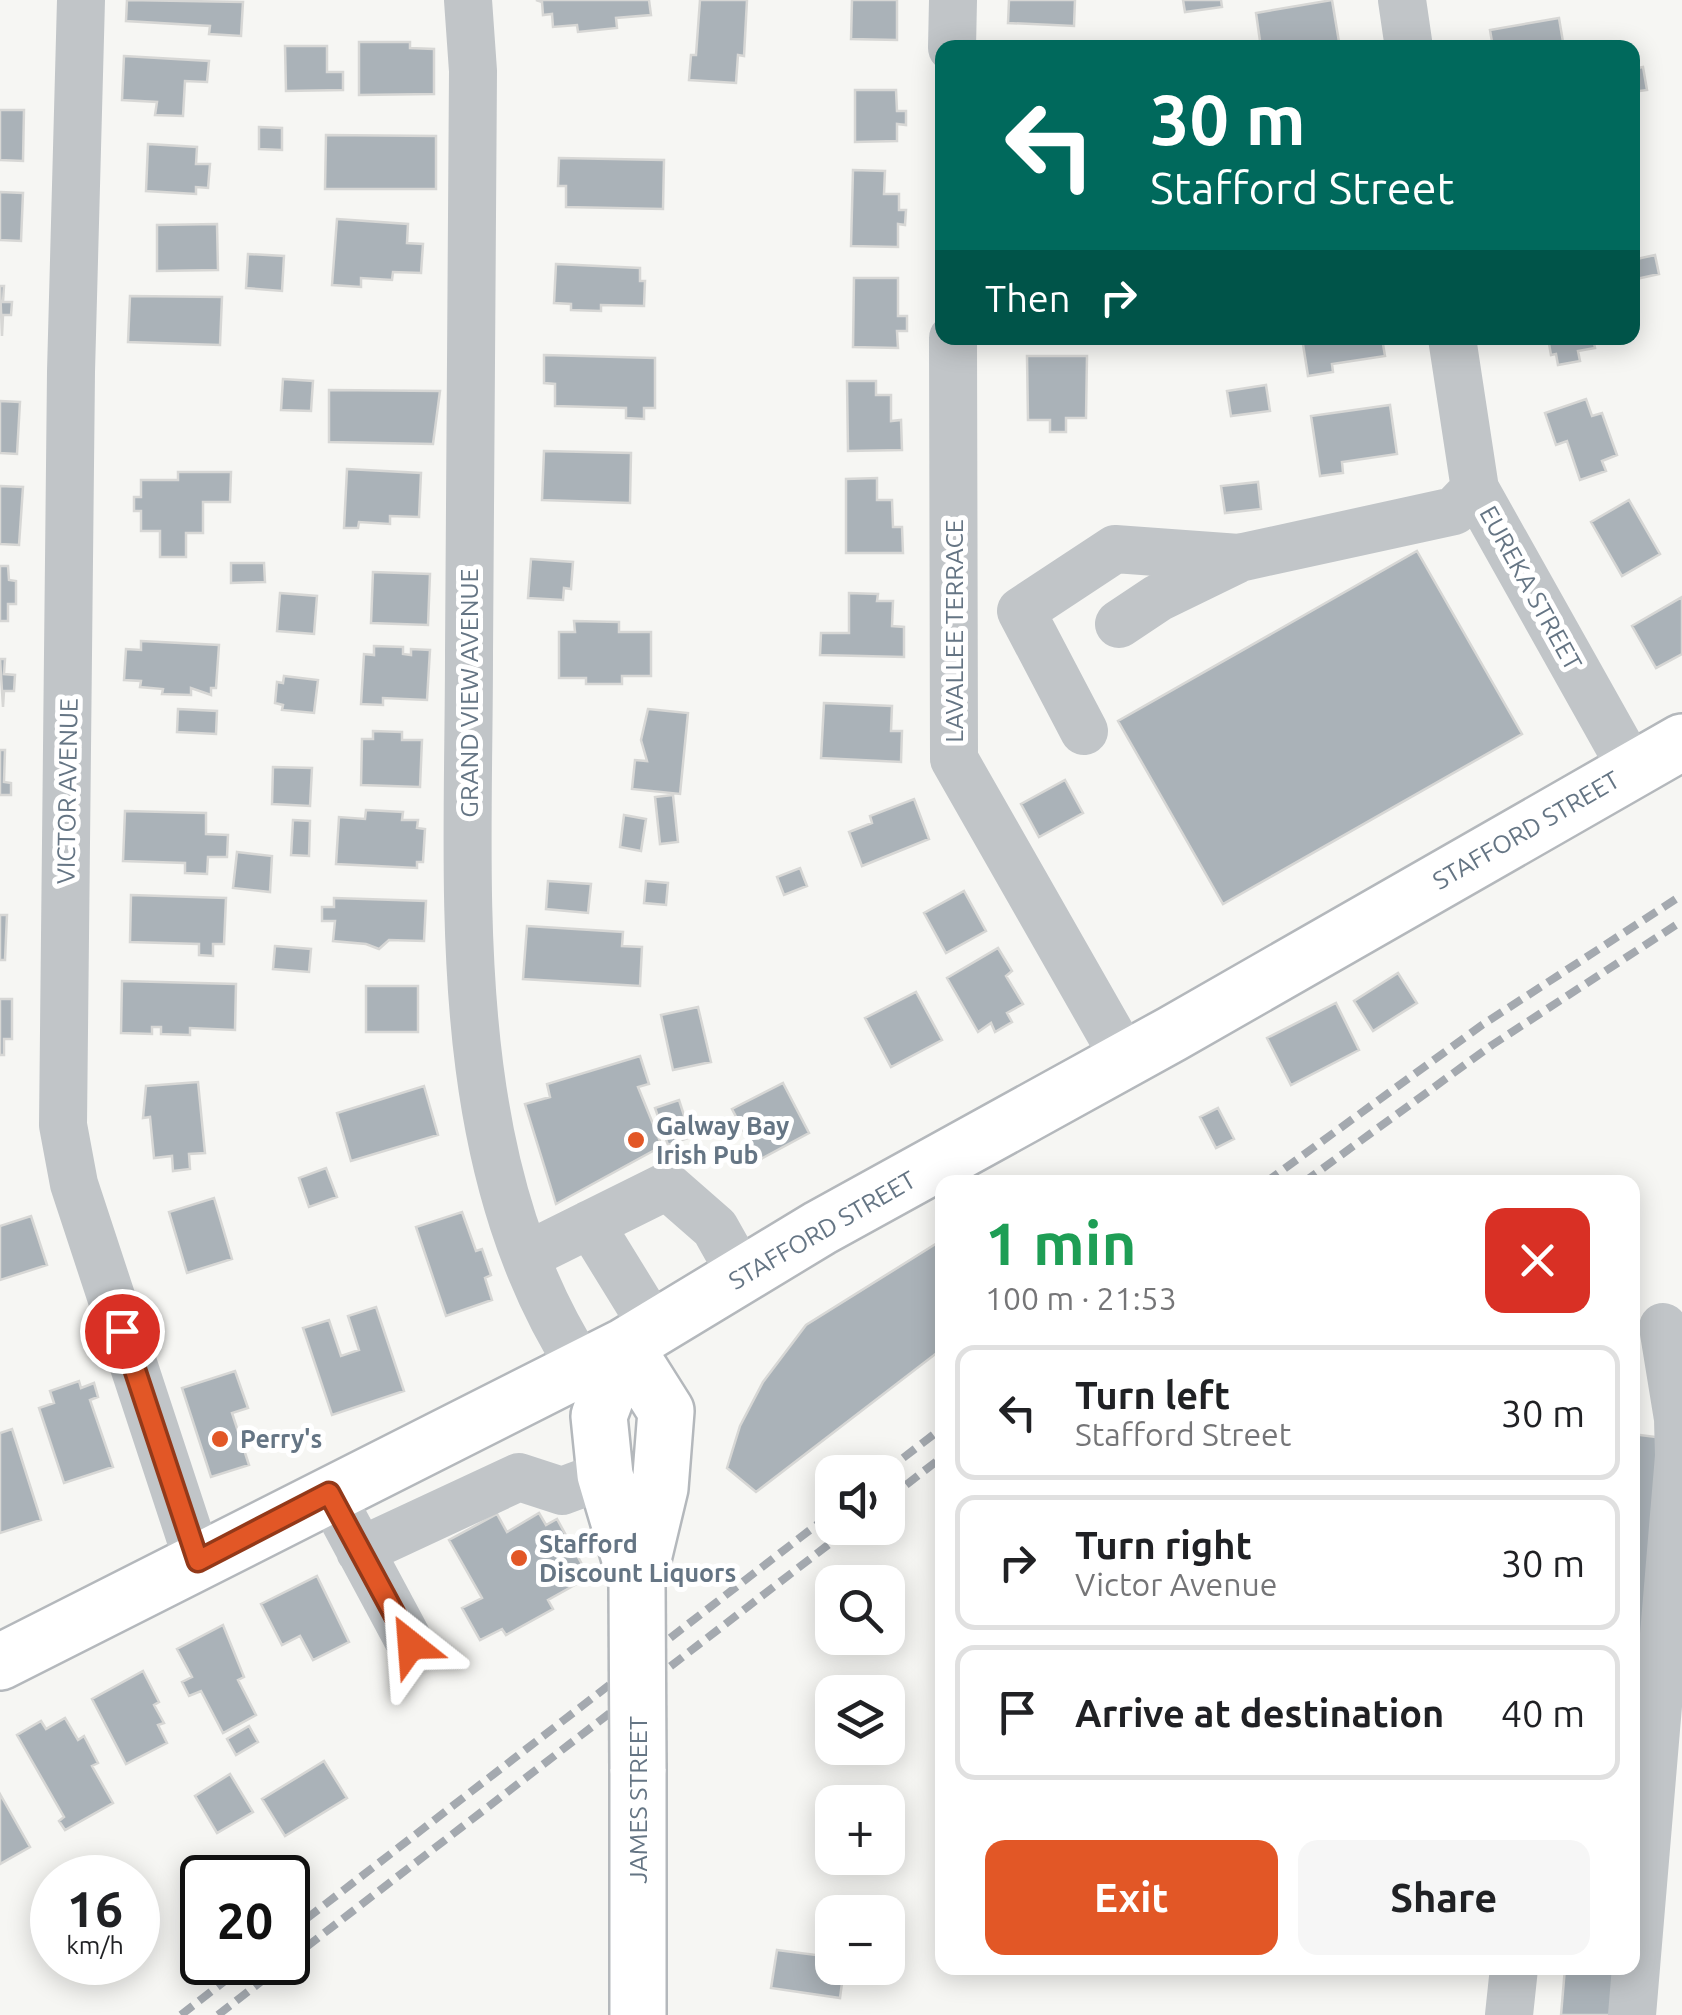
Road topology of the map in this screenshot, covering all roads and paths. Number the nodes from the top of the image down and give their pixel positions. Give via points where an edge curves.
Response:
1 (80, 0) edge
2 (468, 0) edge
3 (954, 0) edge
4 (1402, 0) edge
5 (952, 40) edge
6 (1408, 40) edge
7 (953, 345) edge
8 (1453, 345) edge
9 (1475, 489) junction
10 (1239, 558) junction
11 (1118, 624) dead end
12 (1084, 731) dead end
13 (1682, 742) edge
14 (1632, 770) junction
15 (1124, 1059) junction
16 (590, 1224) junction
17 (528, 1256) junction
18 (742, 1276) junction
19 (1659, 1330) edge
20 (620, 1347) junction
21 (417, 1448) junction
22 (606, 1475) junction
23 (329, 1493) junction
24 (450, 1509) junction
25 (360, 1550) junction
26 (198, 1561) junction
27 (638, 1584) junction
28 (411, 1645) dead end
29 (0, 1662) edge
30 (1642, 1741) edge
31 (1640, 1796) edge
32 (1513, 1975) edge
33 (1633, 1975) edge
34 (638, 2015) edge
35 (1509, 2015) edge
36 (1632, 2015) edge

1 - 26 street, VICTOR AVENUE via 64,1138
2 - 17 street, GRAND VIEW AVENUE via 470,987 492,1150
3 - 5 street
4 - 6 street
7 - 15 street, LAVALLEE TERRACE via 954,758
8 - 9 street, EUREKA STREET
9 - 10 street via 1454,511
9 - 14 street, EUREKA STREET
10 - 11 street
10 - 12 street via 1116,549 1021,611
13 - 14 main road, STAFFORD STREET
14 - 15 main road, STAFFORD STREET
15 - 18 main road, STAFFORD STREET
16 - 17 street
16 - 18 street via 667,1186 716,1228
16 - 20 street
17 - 20 street, GRAND VIEW AVENUE via 549,1318
18 - 20 main road, STAFFORD STREET
19 - 30 street via 1678,1419 1678,1456
20 - 21 main road, STAFFORD STREET
20 - 22 main road, JAMES STREET via 599,1416
20 - 27 main road, JAMES STREET via 666,1411 660,1488
21 - 23 main road, STAFFORD STREET
21 - 24 street
22 - 24 street via 562,1490 520,1478
22 - 27 main road, JAMES STREET
23 - 25 street
23 - 26 main road, STAFFORD STREET
24 - 25 street
25 - 28 street
26 - 29 main road, STAFFORD STREET
27 - 34 main road, JAMES STREET, bridge
30 - 31 street
32 - 35 street
33 - 36 street

